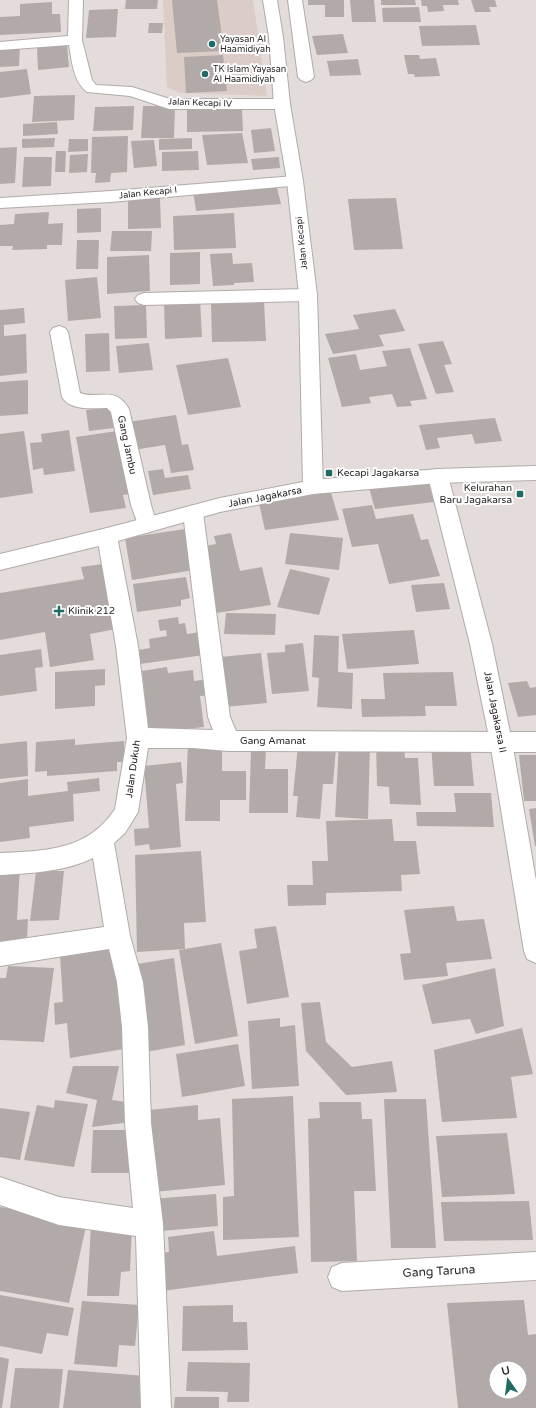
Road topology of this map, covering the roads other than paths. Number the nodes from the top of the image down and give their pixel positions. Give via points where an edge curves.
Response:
1 (76, 0) edge
2 (270, 0) edge
3 (295, 0) edge
4 (75, 40) junction
5 (0, 46) edge
6 (306, 77) dead end
7 (282, 104) junction
8 (295, 181) junction
9 (0, 203) edge
10 (308, 295) junction
11 (144, 299) dead end
12 (59, 332) dead end
13 (536, 473) edge
14 (438, 476) junction
15 (313, 487) junction
16 (192, 513) junction
17 (147, 525) junction
18 (107, 536) junction
19 (0, 562) edge
20 (138, 738) junction
21 (228, 741) junction
22 (501, 742) junction
23 (536, 742) edge
24 (102, 839) junction
25 (0, 864) edge
26 (532, 900) edge
27 (118, 936) junction
28 (536, 951) edge
29 (0, 954) edge
30 (0, 1191) edge
31 (149, 1224) junction
32 (536, 1266) edge
33 (342, 1277) dead end
34 (156, 1408) edge

1 - 4 street, Jalan Kecapi IV
2 - 7 street, Jalan Kecapi
3 - 6 street
4 - 5 street
4 - 7 street, Jalan Kecapi IV via 84,80 92,89 132,92 169,104
7 - 8 street, Jalan Kecapi
8 - 9 street, Jalan Kecapi I via 74,200
8 - 10 street, Jalan Kecapi
10 - 11 street
10 - 15 street, Jalan Kecapi
12 - 17 street, Gang Jambu via 71,397 80,401 111,401 120,409
13 - 14 street, Jalan Jagakarsa
14 - 15 street, Jalan Jagakarsa
14 - 22 street, Jalan Jagakarsa II via 481,644
15 - 16 street, Jalan Jagakarsa via 256,497
16 - 17 street, Jalan Jagakarsa
16 - 21 street, Gang Amanat via 219,717
17 - 18 street, Jalan Jagakarsa
18 - 19 street, Jalan Jagakarsa
18 - 20 street, Jalan Dukuh via 127,646
20 - 21 street
20 - 24 street, Jalan Dukuh via 126,812 117,826
21 - 22 street, Gang Amanat
22 - 23 street, Gang Amanat
22 - 26 street, Jalan Jagakarsa II
24 - 25 street, Jalan Dukuh via 84,850 61,858
24 - 27 street
26 - 28 street, Jalan Jagakarsa II
27 - 29 street
27 - 31 street via 130,982 135,1027 138,1123
30 - 31 street via 59,1211
31 - 34 street
32 - 33 street, Gang Taruna

